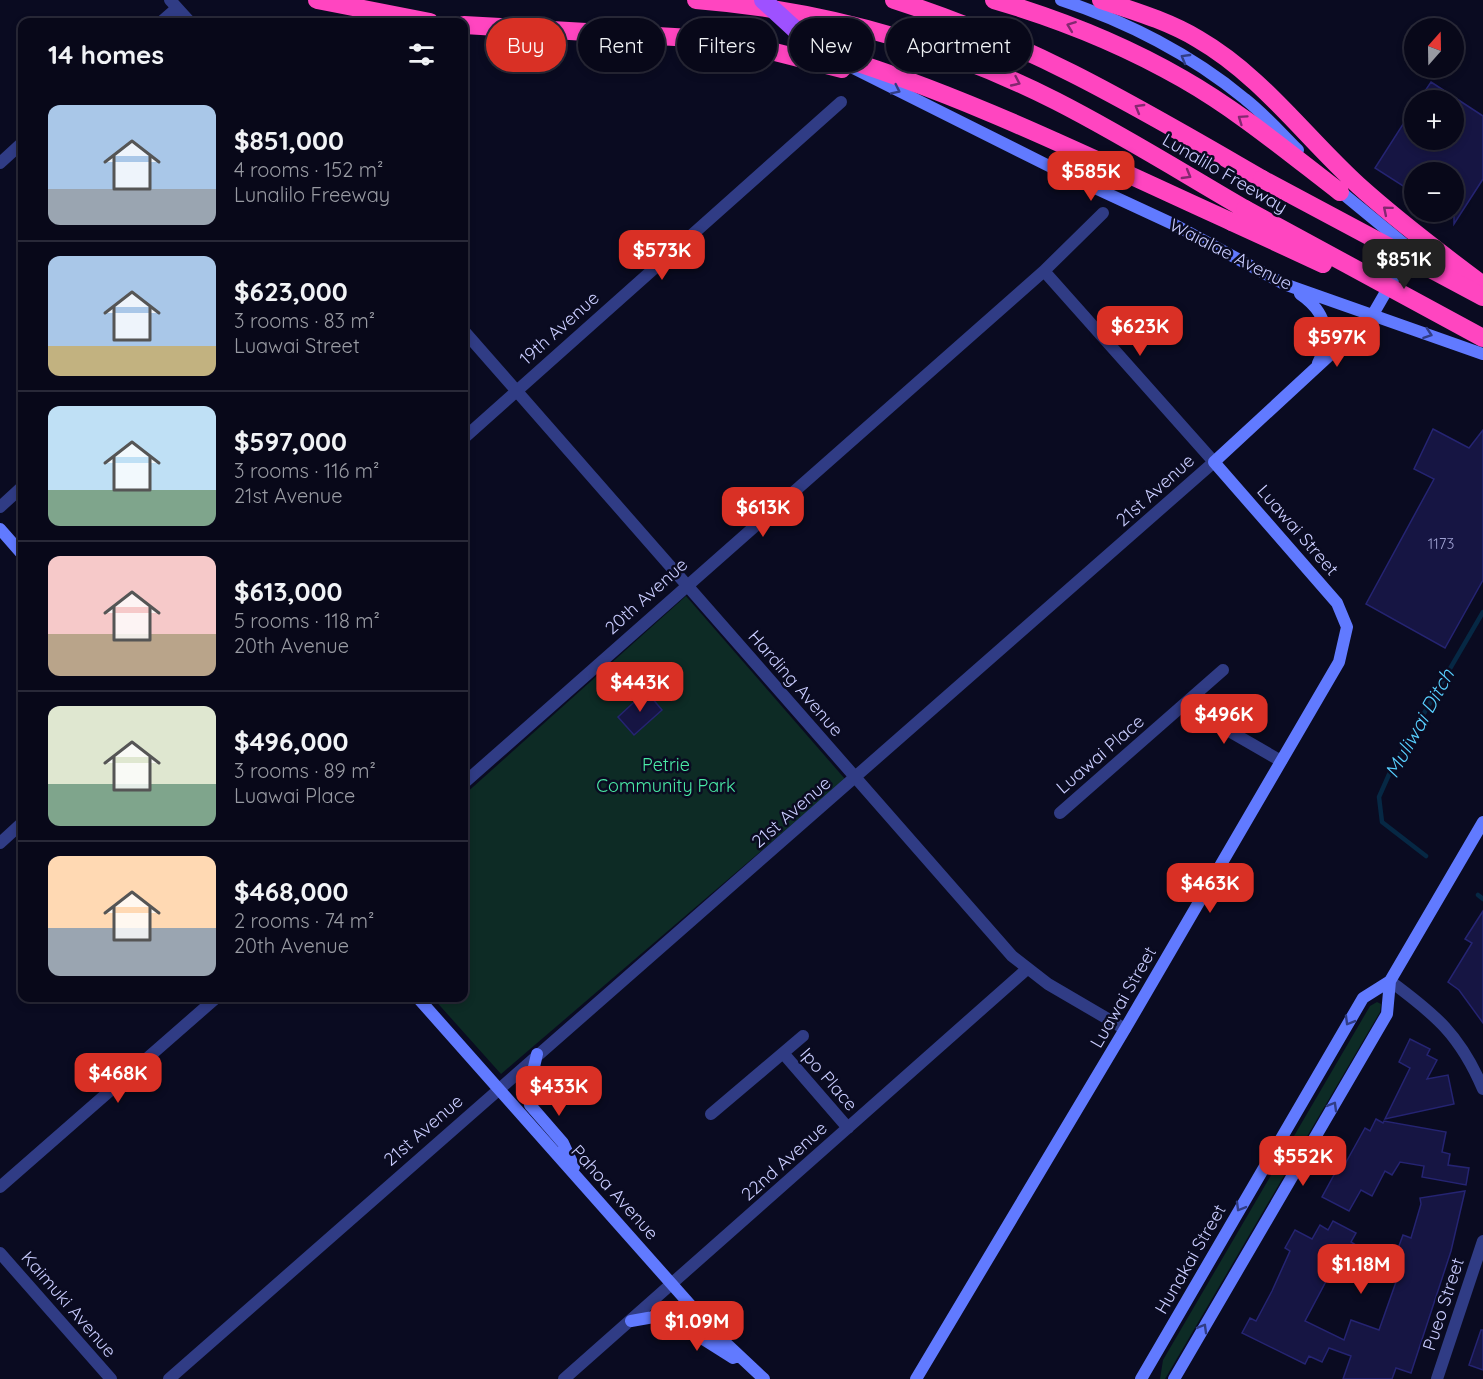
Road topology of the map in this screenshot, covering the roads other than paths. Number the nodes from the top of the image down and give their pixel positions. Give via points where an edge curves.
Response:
1 (317, 0) edge
2 (696, 0) edge
3 (763, 0) edge
4 (894, 0) edge
5 (994, 0) edge
6 (1061, 0) edge
7 (1101, 0) edge
8 (174, 4) edge
9 (164, 18) edge
10 (186, 18) edge
11 (409, 18) edge
12 (789, 24) edge
13 (468, 25) edge
14 (874, 67) edge
15 (860, 72) edge
16 (871, 78) junction
17 (841, 102) dead end
18 (18, 147) edge
19 (0, 163) edge
20 (1340, 192) junction
21 (1103, 213) dead end
22 (1410, 249) junction
23 (1044, 271) junction
24 (1284, 284) junction
25 (1483, 286) edge
26 (1483, 297) edge
27 (1372, 316) junction
28 (468, 336) edge
29 (1477, 336) edge
30 (1483, 354) edge
31 (1314, 369) junction
32 (517, 391) junction
33 (468, 434) edge
34 (1214, 462) junction
35 (18, 491) edge
36 (0, 507) edge
37 (0, 529) edge
38 (18, 549) edge
39 (686, 585) junction
40 (1223, 670) dead end
41 (1190, 699) junction
42 (1281, 761) junction
43 (468, 779) edge
44 (856, 779) junction
45 (1060, 813) dead end
46 (1483, 822) edge
47 (18, 827) edge
48 (0, 843) edge
49 (1027, 969) junction
50 (1390, 981) junction
51 (211, 1002) edge
52 (422, 1002) edge
53 (1125, 1029) junction
54 (803, 1036) dead end
55 (783, 1053) junction
56 (537, 1054) junction
57 (498, 1088) junction
58 (1483, 1089) edge
59 (711, 1114) dead end
60 (848, 1128) junction
61 (579, 1179) junction
62 (0, 1187) edge
63 (1483, 1241) edge
64 (0, 1253) edge
65 (673, 1283) junction
66 (630, 1321) junction
67 (111, 1379) edge
68 (169, 1379) edge
69 (564, 1379) edge
70 (764, 1379) edge
71 (916, 1379) edge
72 (1141, 1379) edge
73 (1174, 1379) edge
74 (1437, 1379) edge

1 - 11 highway
2 -> 29 highway, Lunalilo Freeway, bridge via 828,18 970,62 1083,116
3 - 12 main road, bridge
26 -> 4 highway, Lunalilo Freeway, bridge via 1262,179 1071,70 982,30
20 -> 5 highway via 1185,80 1078,29
20 -> 6 street via 1245,99 1194,63 1110,19
25 -> 7 highway via 1358,185 1271,96 1231,62 1198,39 1154,18
8 - 9 street
8 - 10 street
13 - 16 highway via 726,40
14 - 29 highway, bridge via 1058,143
15 - 16 street, Waialae Avenue
16 -> 24 street, Waialae Avenue via 1165,220
17 - 32 street, 19th Avenue
18 - 19 street
20 - 22 street
21 - 23 street, 20th Avenue
22 - 25 street
22 - 27 street, 21st Avenue
23 - 34 street, Luawai Street
23 - 39 street, 20th Avenue
24 - 27 street, Waialae Avenue
24 - 31 street via 1313,303 1322,315 1325,342
27 -> 30 street, Waialae Avenue
27 - 31 street, 21st Avenue
28 - 32 street, Harding Avenue
31 - 34 street, 21st Avenue
32 - 33 street, 19th Avenue
32 - 39 street, Harding Avenue
34 - 42 street, Luawai Street via 1329,593 1347,627 1338,662
34 - 44 street, 21st Avenue
35 - 36 street
37 - 38 street
39 - 43 street, 20th Avenue
39 - 44 street, Harding Avenue
40 - 41 street, Luawai Place
41 - 42 street via 1217,724
41 - 45 street, Luawai Place
42 - 53 street, Luawai Street
44 - 49 street, Harding Avenue
44 - 56 street, 21st Avenue
46 - 50 street, Hunakai Street
47 - 48 street
49 - 53 street, Harding Avenue
49 - 60 street, 22nd Avenue
50 - 58 street via 1444,1025 1471,1061
50 -> 72 street, Hunakai Street via 1363,998
73 -> 50 street, Hunakai Street via 1387,1014
51 - 62 street
52 - 57 street, Pahoa Avenue
53 - 71 street, Luawai Street
54 - 55 street, Ipo Place
55 - 59 street, Ipo Place
55 - 60 street, Ipo Place
56 - 57 street, 21st Avenue
56 - 61 street via 530,1105 563,1143
57 - 61 street, Pahoa Avenue
57 - 68 street, 21st Avenue
60 - 65 street, 22nd Avenue
61 - 65 street, Pahoa Avenue
63 - 74 street, Pueo Street
64 - 67 street, Kaimuki Avenue
65 - 66 street, 22nd Avenue
65 - 70 street, Pahoa Avenue via 716,1334
66 - 69 street, 22nd Avenue
66 - 70 street via 665,1315

